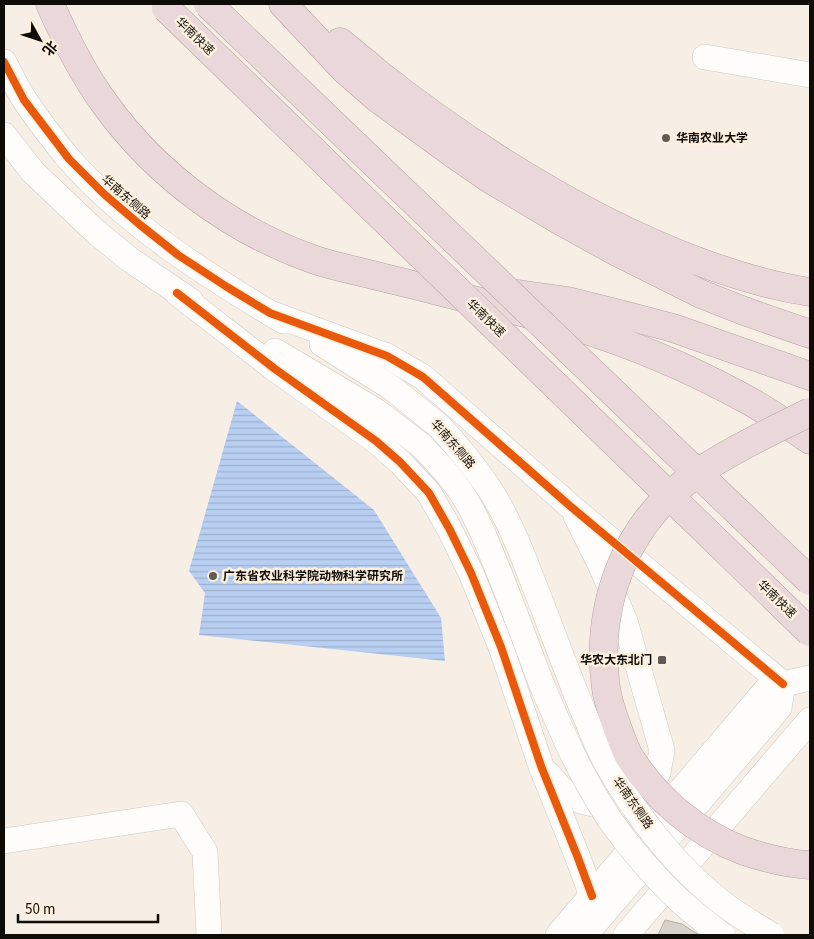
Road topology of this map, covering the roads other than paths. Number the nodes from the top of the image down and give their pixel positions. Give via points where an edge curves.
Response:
1 (50, 4) edge
2 (208, 4) edge
3 (283, 4) edge
4 (299, 4) edge
5 (164, 6) edge
6 (705, 56) dead end
7 (4, 62) edge
8 (810, 75) edge
9 (4, 135) edge
10 (351, 269) junction
11 (810, 292) edge
12 (177, 293) junction
13 (270, 313) junction
14 (810, 334) edge
15 (810, 376) edge
16 (806, 428) edge
17 (570, 506) junction
18 (810, 582) edge
19 (810, 632) edge
20 (810, 678) edge
21 (783, 684) junction
22 (810, 720) edge
23 (541, 766) junction
24 (4, 841) edge
25 (810, 865) edge
26 (597, 905) junction
27 (209, 935) edge
28 (558, 935) edge
29 (585, 935) edge
30 (626, 935) edge
31 (722, 935) edge
32 (771, 935) edge

1 - 10 highway via 86,76 104,104 148,155 177,182 261,238 316,260
2 - 18 highway, bridge
3 - 14 highway via 345,70 377,98 490,179 615,251 701,294
4 - 11 highway via 345,46 428,112 538,184 609,223 673,252 745,277
5 - 19 highway, 华南快速, bridge
6 - 8 street
7 - 13 street, 华南东侧路 via 24,100 42,125 69,159 104,194 178,254
9 - 12 street, 华南东侧路 via 34,172 96,232 129,260
10 - 15 highway via 577,303 672,328
10 - 16 highway via 598,334 667,360
12 - 23 street via 376,441 429,493 450,530 495,631
12 - 31 street, 华南东侧路, bridge via 376,411 422,446 444,470 461,492 483,533 544,689 605,813 660,881 686,907
13 - 17 street via 388,356 423,377
13 - 32 street, 华南东侧路, bridge via 392,388 440,427 468,458 495,498 517,542 594,736 622,790 670,854 699,884 721,903
16 - 25 highway, bridge via 728,454 666,499 643,525 624,557 612,589 603,655 606,690 628,755 673,809 703,831 732,846 767,859
17 - 21 street
17 - 23 street via 625,621 662,750 658,773 642,792 618,806 604,807 581,801 561,789
20 - 21 street
21 - 26 street via 768,690
22 - 30 street
23 - 26 street
24 - 27 street via 181,814 205,852
26 - 28 street
26 - 29 street

